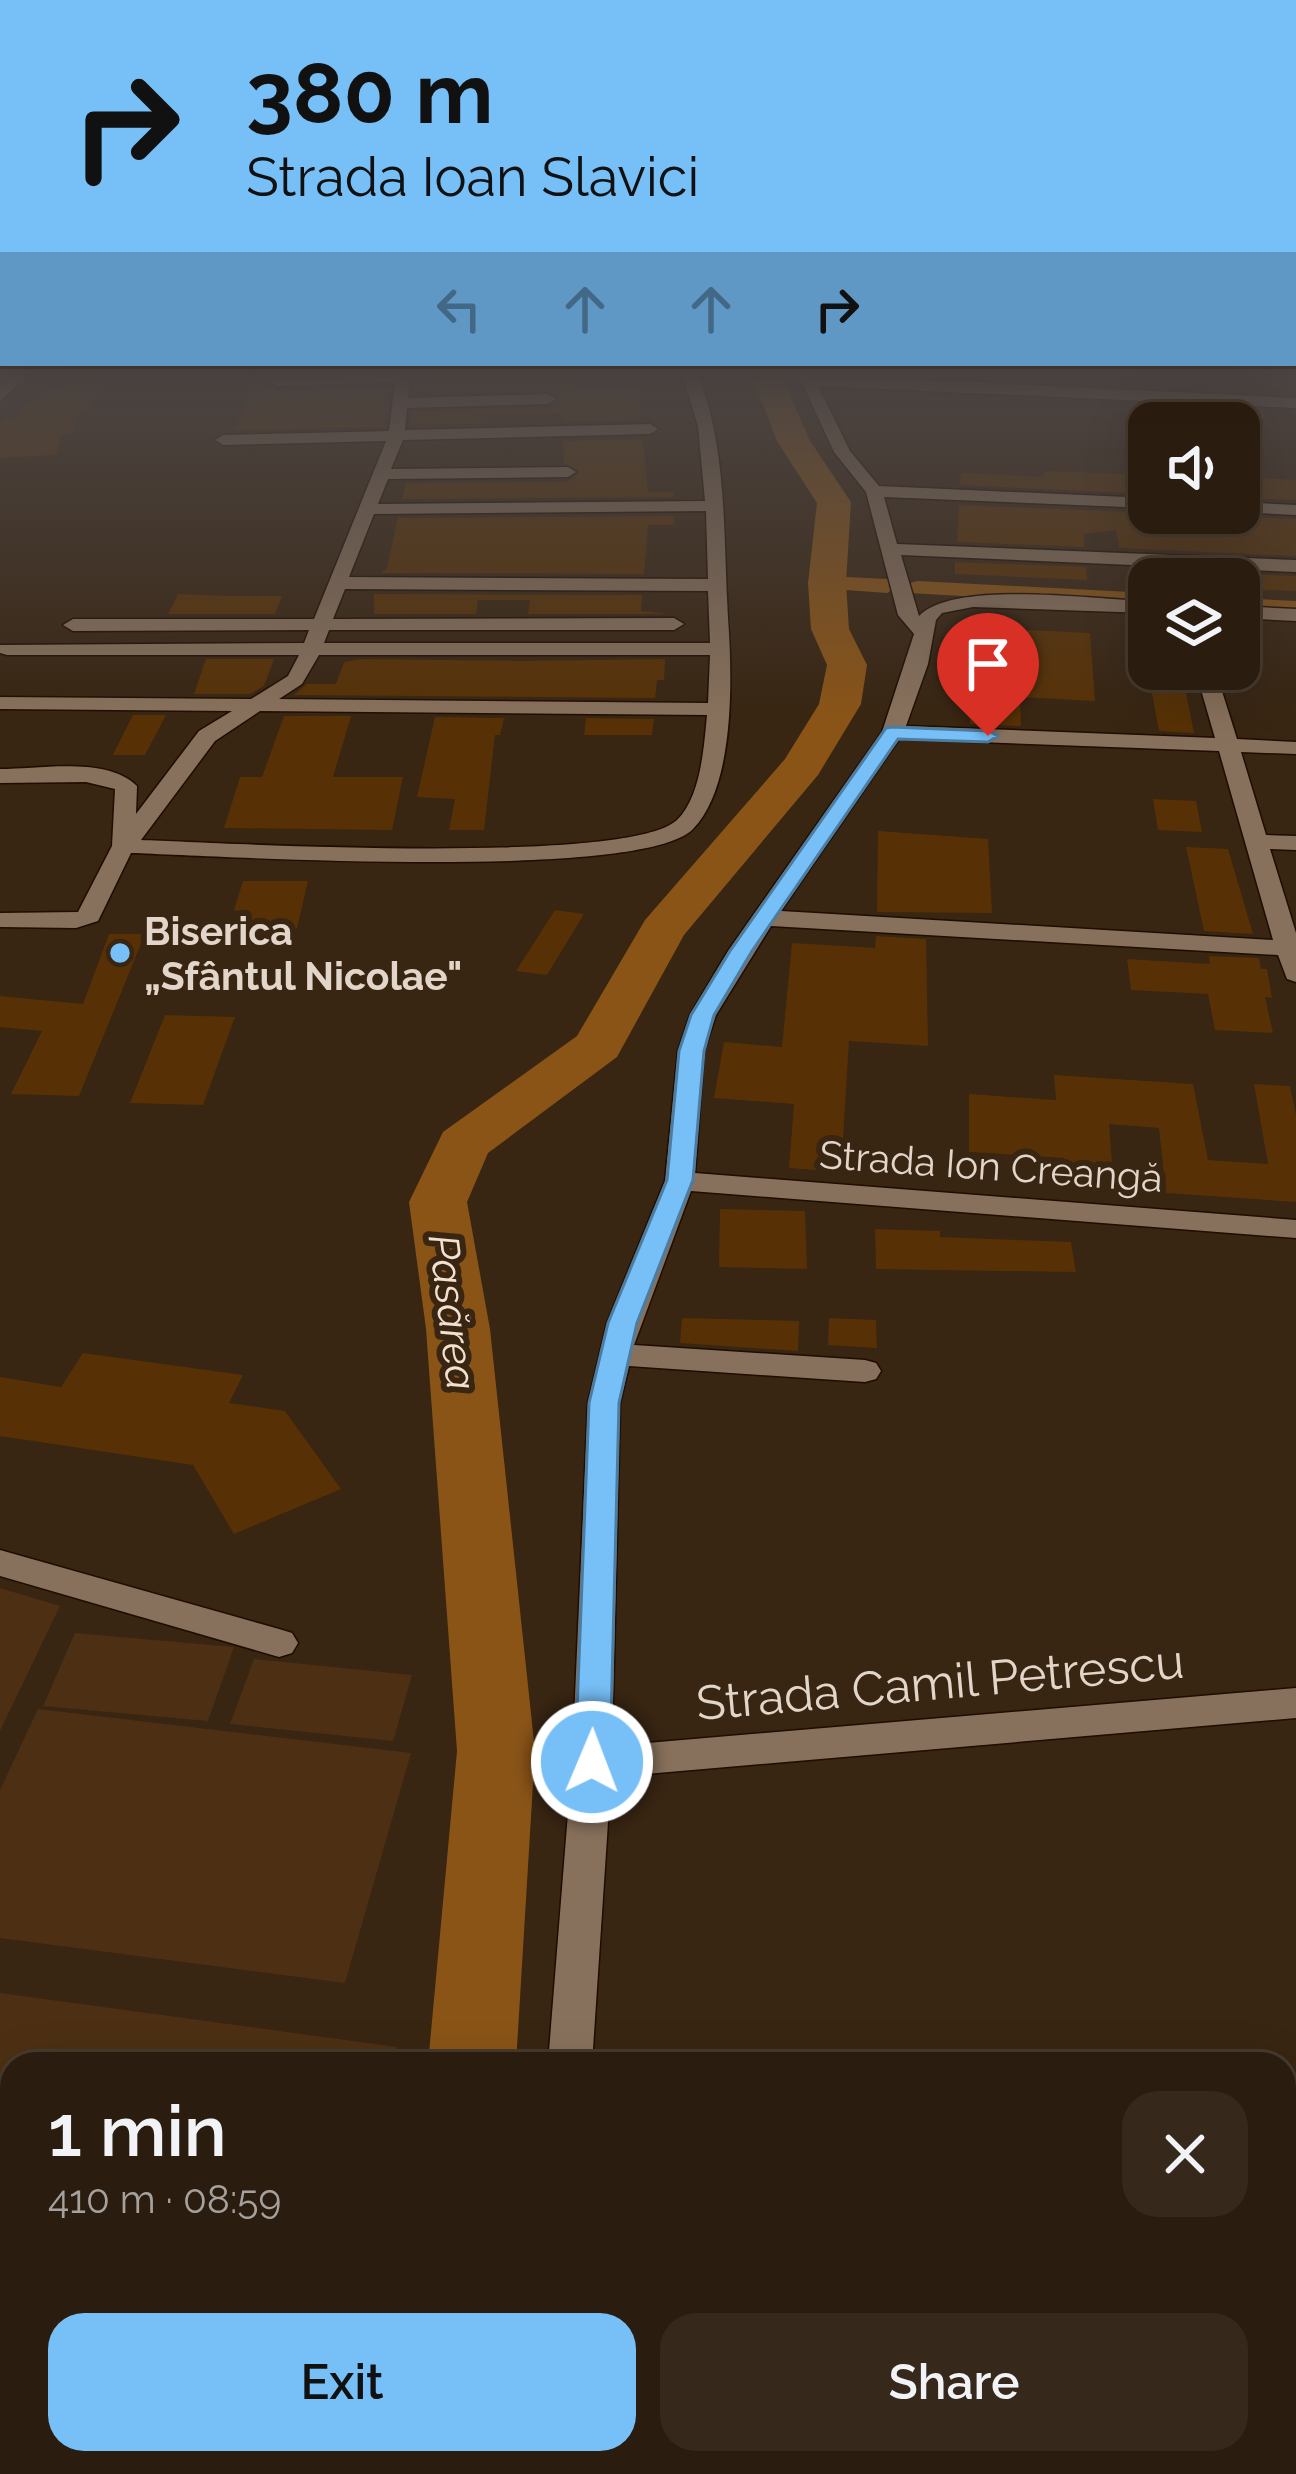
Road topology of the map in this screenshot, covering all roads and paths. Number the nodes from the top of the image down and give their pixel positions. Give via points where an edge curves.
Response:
1 (376, 489) edge
2 (711, 489) edge
3 (874, 491) joint
4 (1128, 502) edge
5 (712, 506) junction
6 (368, 508) junction
7 (1260, 508) edge
8 (1296, 510) edge
9 (892, 549) junction
10 (1296, 566) edge
11 (337, 583) junction
12 (717, 585) junction
13 (1128, 607) edge
14 (1260, 613) edge
15 (1296, 614) edge
16 (930, 621) junction
17 (322, 624) junction
18 (674, 624) dead end
19 (74, 625) dead end
20 (312, 647) junction
21 (7, 649) dead end
22 (722, 649) junction
23 (1211, 690) edge
24 (0, 703) edge
25 (258, 703) junction
26 (719, 709) junction
27 (892, 733) junction
28 (1228, 746) junction
29 (1296, 748) edge
30 (0, 776) edge
31 (1256, 842) junction
32 (1296, 843) edge
33 (124, 846) junction
34 (767, 918) junction
35 (0, 920) edge
36 (1293, 957) edge
37 (680, 1180) junction
38 (1296, 1228) edge
39 (614, 1354) junction
40 (866, 1371) dead end
41 (0, 1563) edge
42 (279, 1643) dead end
43 (1296, 1703) edge
44 (592, 1762) junction
45 (571, 2052) edge

1 - 6 street
2 - 5 street
3 - 4 street
3 - 9 street
5 - 6 street
5 - 12 street
6 - 11 street
7 - 8 street
9 - 10 street
9 - 16 street via 908,615
11 - 12 street
11 - 17 street
12 - 22 street
13 - 16 street via 973,601
14 - 15 street
16 - 27 street
17 - 18 street
17 - 19 street
17 - 20 street
20 - 21 street
20 - 22 street
20 - 25 street via 295,680
22 - 26 street
23 - 28 street
24 - 25 street
25 - 26 street
25 - 33 street via 194,751
26 - 33 street via 696,812 656,843 402,854
27 - 28 street
27 - 34 street
28 - 29 street
28 - 31 street
30 - 33 street via 125,782
31 - 32 street
31 - 36 street
33 - 35 street via 88,916
34 - 36 street
34 - 37 street via 703,1015
37 - 38 street, Strada Ion Creangă
37 - 39 street
39 - 40 street
39 - 44 street via 600,1454
41 - 42 street
43 - 44 street, Strada Camil Petrescu
44 - 45 street

